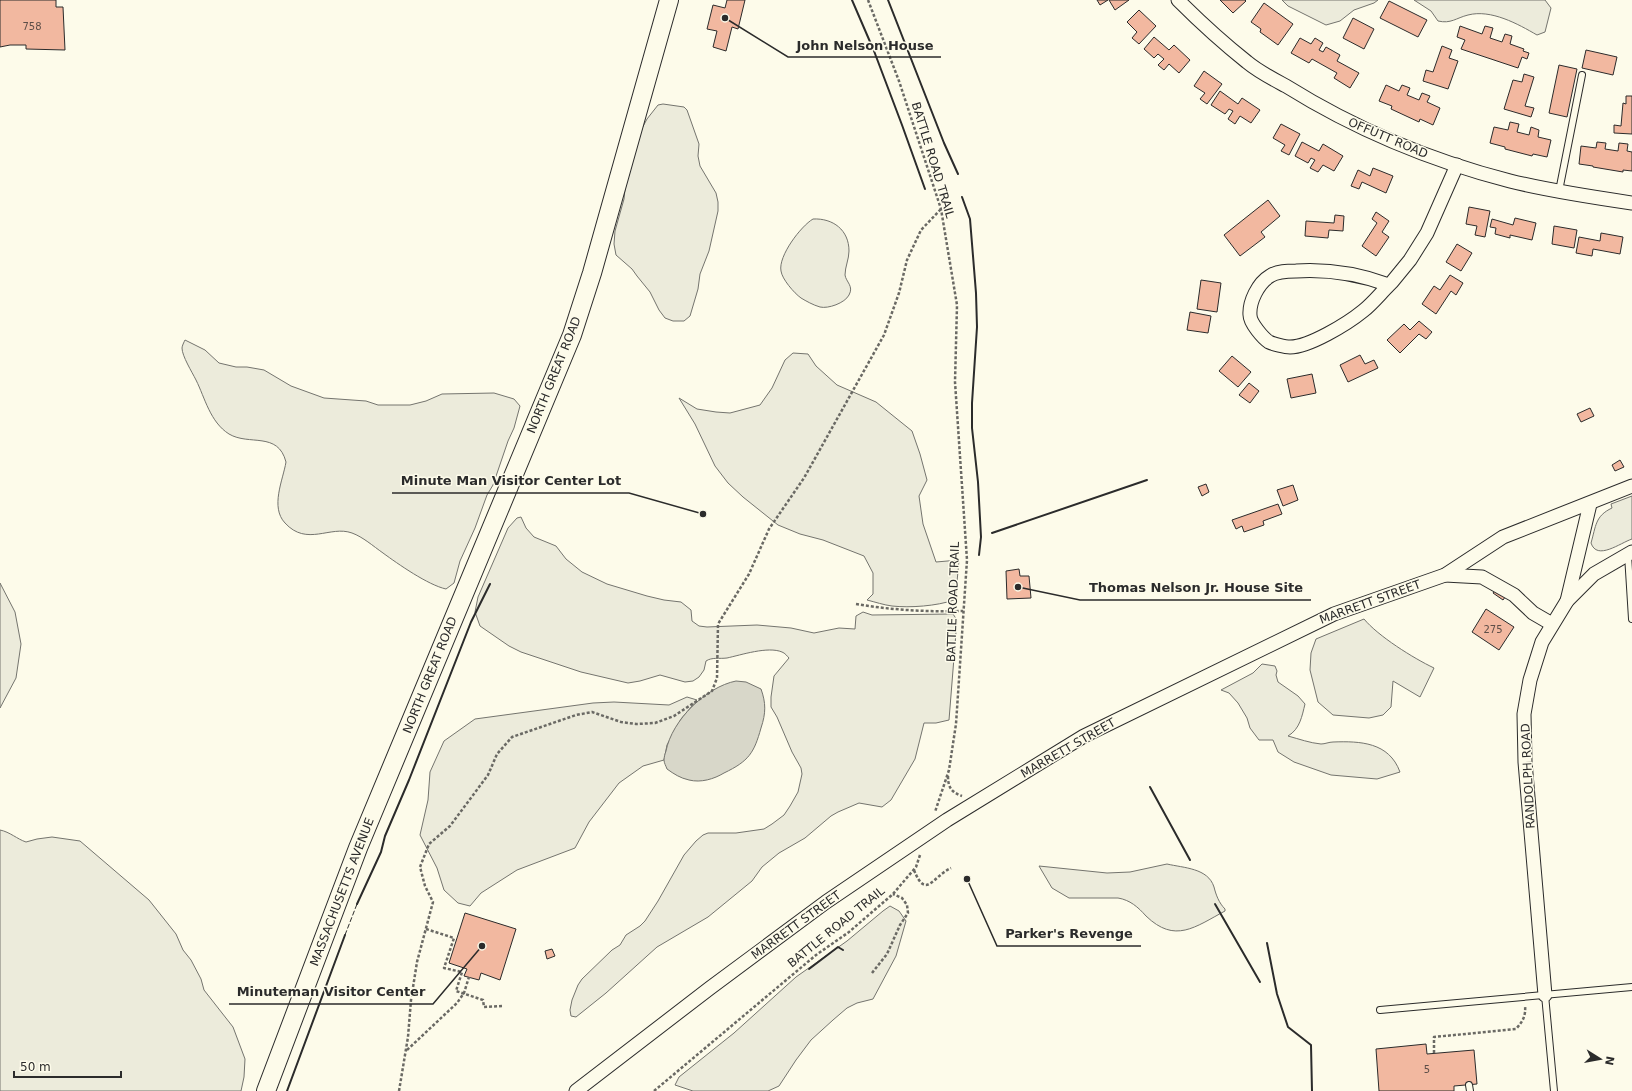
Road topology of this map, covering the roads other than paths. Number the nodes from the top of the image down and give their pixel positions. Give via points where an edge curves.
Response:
1 (669, 0) edge
2 (1178, 0) edge
3 (1582, 75) dead end
4 (1457, 165) junction
5 (1559, 191) junction
6 (1632, 204) edge
7 (1389, 285) junction
8 (1632, 486) edge
9 (1590, 504) junction
10 (1630, 553) edge
11 (1445, 575) junction
12 (1567, 601) junction
13 (1632, 620) edge
14 (1552, 624) junction
15 (403, 738) joint
16 (1632, 987) edge
17 (1545, 994) junction
18 (1380, 1010) dead end
19 (266, 1091) edge
20 (576, 1091) edge
21 (1554, 1091) edge

1 - 15 main road, NORTH GREAT ROAD via 572,335
2 - 4 street, OFFUTT ROAD via 1248,63 1306,99 1388,139
3 - 5 lane
4 - 5 street, OFFUTT ROAD via 1510,181
4 - 7 street via 1426,234 1410,260
5 - 6 street, OFFUTT ROAD
7 - 7 street via 1364,311 1333,331 1315,340 1290,347 1269,342 1258,331 1250,316 1259,286 1270,275 1286,271 1319,269 1369,278
8 - 9 street, MARRETT STREET
9 - 11 street, MARRETT STREET via 1503,537
9 - 12 street
10 - 12 street, RANDOLPH ROAD via 1594,574
10 - 13 lane
11 - 14 street via 1482,577 1514,595 1533,613
11 - 20 street, MARRETT STREET via 1322,619 1084,736 928,832 826,902
12 - 14 street, RANDOLPH ROAD
14 - 17 street, RANDOLPH ROAD via 1542,642 1530,680 1524,714 1525,762
15 - 19 main road, MASSACHUSETTS AVENUE
16 - 17 lane
17 - 18 lane
17 - 21 lane

